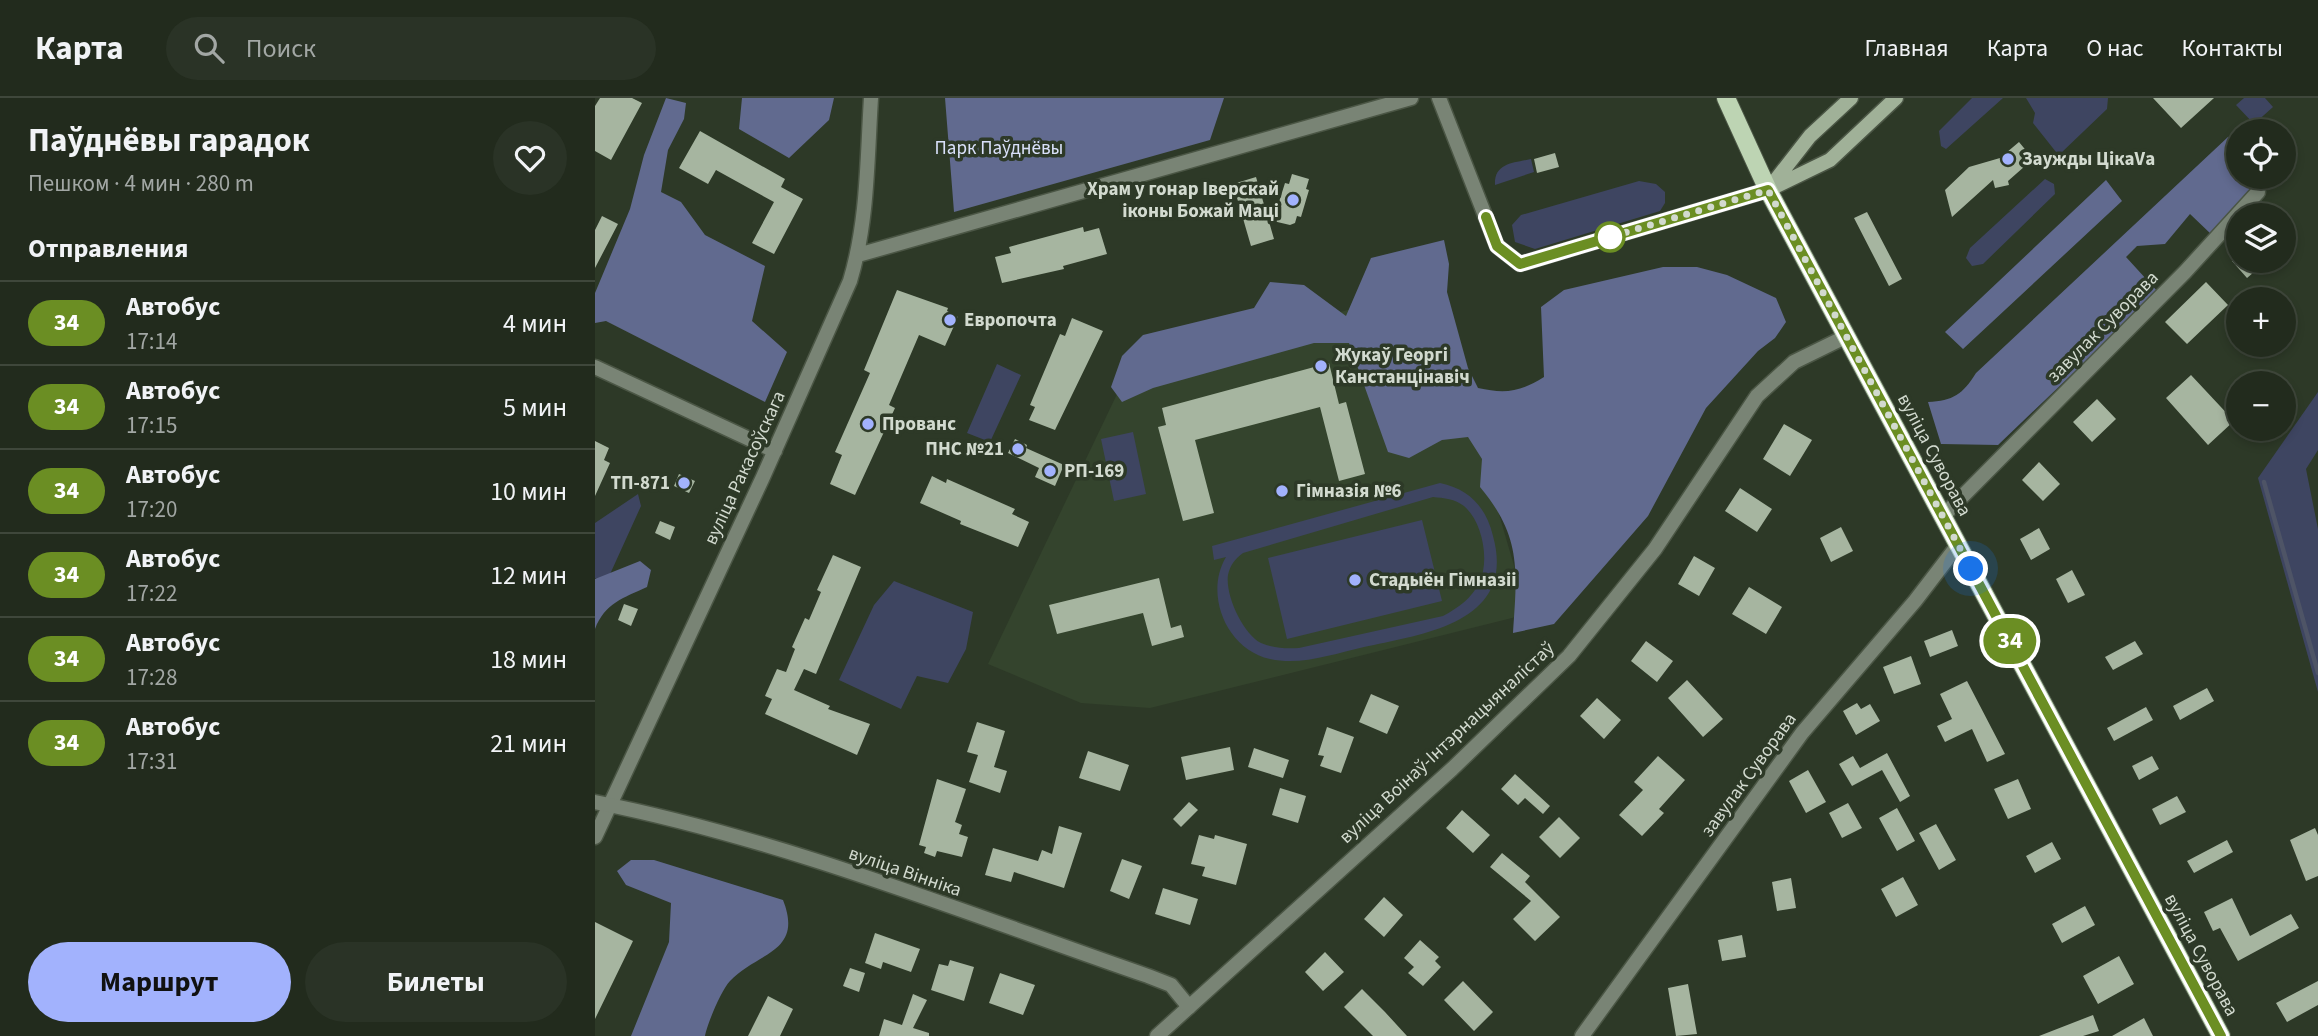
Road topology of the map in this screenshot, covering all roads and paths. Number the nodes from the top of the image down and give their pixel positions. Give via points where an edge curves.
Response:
1 (871, 98) edge
2 (1411, 98) edge
3 (1439, 98) edge
4 (1726, 98) edge
5 (1851, 98) edge
6 (1896, 98) edge
7 (1768, 190) junction
8 (2258, 192) dead end
9 (858, 255) junction
10 (1847, 336) junction
11 (595, 367) edge
12 (775, 451) junction
13 (1943, 516) junction
14 (1958, 545) junction
15 (602, 803) edge
16 (595, 837) edge
17 (1189, 1007) junction
18 (1157, 1036) edge
19 (1582, 1036) edge
20 (2221, 1036) edge

1 - 9 street, вуліца Ракасоўскага via 866,203
2 - 9 street
3 - 7 street via 1497,246 1520,264
4 - 7 main road, вуліца Суворава
5 - 7 main road via 1810,136
6 - 7 main road via 1830,160
7 - 10 main road, вуліца Суворава
8 - 13 street, завулак Суворава
9 - 12 street, вуліца Ракасоўскага
10 - 13 main road, вуліца Суворава
10 - 17 street, вуліца Воінаў-Інтэрнацыяналістаў via 1794,362 1757,396 1628,585 1560,664 1452,769
11 - 12 street
12 - 15 street, вуліца Ракасоўскага
13 - 14 main road, вуліца Суворава
14 - 19 street, завулак Суворава via 1802,733
14 - 20 main road, вуліца Суворава
15 - 16 street, вуліца Ракасоўскага
15 - 17 street, вуліца Вінніка via 851,874 1148,976 1171,985
17 - 18 street, вуліца Воінаў-Інтэрнацыяналістаў

